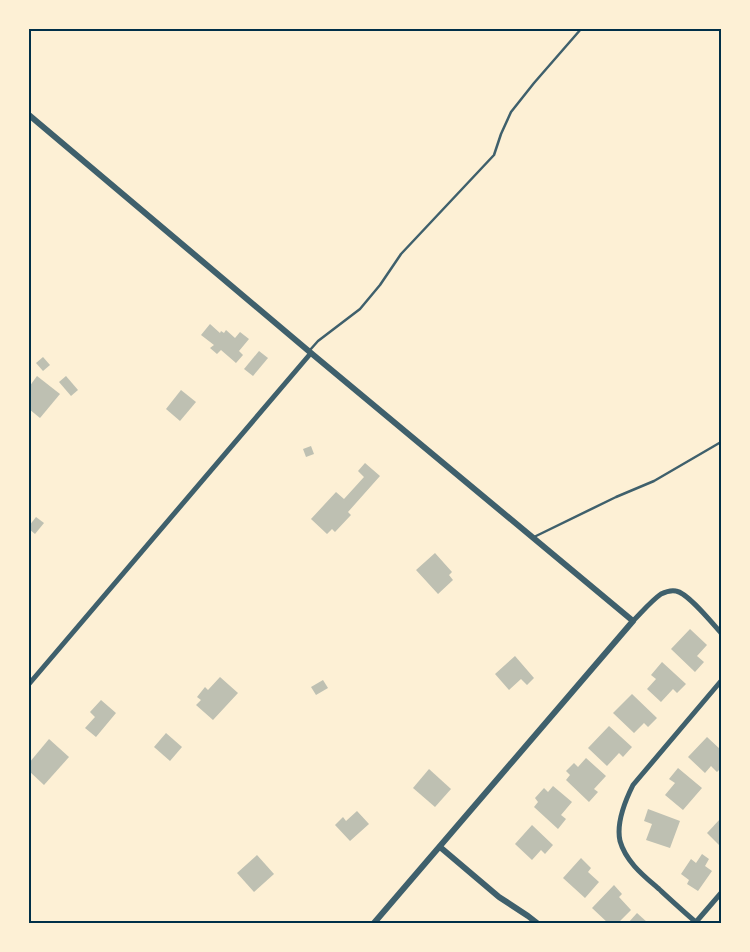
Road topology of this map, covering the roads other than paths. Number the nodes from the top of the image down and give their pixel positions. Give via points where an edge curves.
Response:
1 (581, 29) edge
2 (29, 115) edge
3 (310, 352) junction
4 (721, 442) edge
5 (532, 538) junction
6 (633, 621) junction
7 (721, 633) edge
8 (721, 681) edge
9 (29, 684) edge
10 (440, 847) junction
11 (721, 893) edge
12 (374, 923) edge
13 (537, 923) edge
14 (696, 923) edge

1 - 3 lane via 511,112 494,155 401,254 360,309 318,341
2 - 3 street
3 - 5 street
3 - 9 street
4 - 5 lane via 654,481
5 - 6 street
6 - 7 street via 656,598 667,591 676,591
6 - 10 street
8 - 14 street via 633,785 624,802 620,821 620,840 626,855
10 - 12 street
10 - 13 street via 499,897
11 - 14 street

